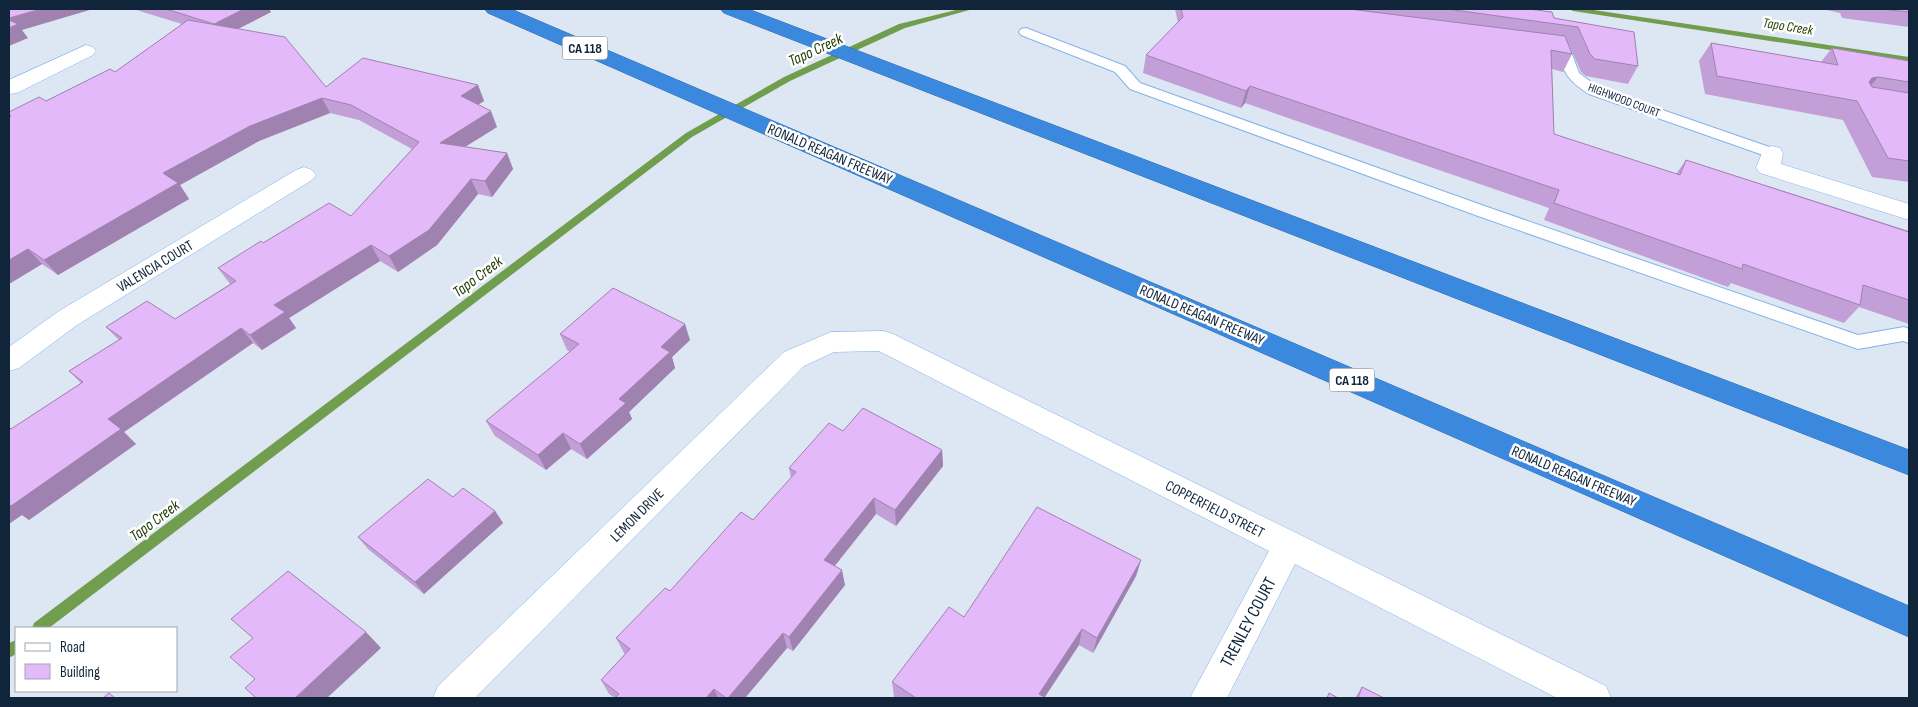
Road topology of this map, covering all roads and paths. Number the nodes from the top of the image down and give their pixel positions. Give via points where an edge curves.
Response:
1 (495, 9) edge
2 (731, 9) edge
3 (1026, 32) dead end
4 (1535, 45) edge
5 (86, 51) dead end
6 (9, 88) edge
7 (1772, 153) joint
8 (304, 175) dead end
9 (1909, 212) edge
10 (1909, 336) edge
11 (831, 342) joint
12 (9, 360) edge
13 (1909, 463) edge
14 (1288, 546) junction
15 (1909, 622) edge
16 (451, 698) edge
17 (1208, 698) edge
18 (1593, 698) edge

1 - 15 highway, RONALD REAGAN FREEWAY / CA 118
2 - 13 highway
3 - 10 lane via 1120,68 1136,86 1858,342 1904,334
4 - 7 lane, HIGHWOOD COURT via 1564,49 1572,75 1594,91
5 - 6 street
7 - 9 street, HIGHWOOD COURT via 1768,168
8 - 12 street, VALENCIA COURT via 68,318
11 - 14 street, COPPERFIELD STREET via 883,341
11 - 16 street, LEMON DRIVE via 794,360
14 - 17 street, TRENLEY COURT
14 - 18 street, COPPERFIELD STREET

